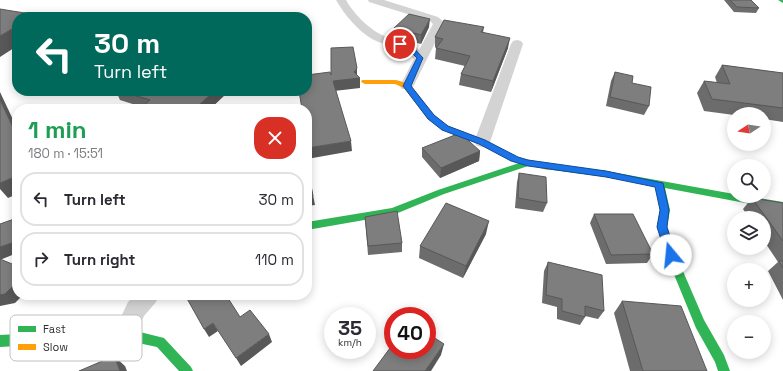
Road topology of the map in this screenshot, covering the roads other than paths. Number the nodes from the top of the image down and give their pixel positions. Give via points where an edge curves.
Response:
1 (341, 0) edge
2 (373, 0) edge
3 (517, 44) dead end
4 (420, 58) junction
5 (365, 82) dead end
6 (407, 86) junction
7 (482, 142) junction
8 (528, 163) junction
9 (660, 185) junction
10 (783, 206) edge
11 (312, 225) edge
12 (144, 300) edge
13 (133, 315) edge
14 (142, 338) edge
15 (10, 340) edge
16 (0, 341) edge
17 (187, 371) edge
18 (724, 371) edge

1 - 4 street via 346,9 367,30 377,37 411,48
2 - 4 street via 437,21 439,26
3 - 7 street
4 - 6 street
5 - 6 street via 396,82
6 - 7 street via 431,117 445,128
7 - 8 street via 514,159
8 - 9 street
8 - 11 street via 393,211
9 - 10 street
9 - 18 street via 665,210 662,227 671,255 700,324
12 - 13 street
14 - 17 street via 160,342
15 - 16 street

